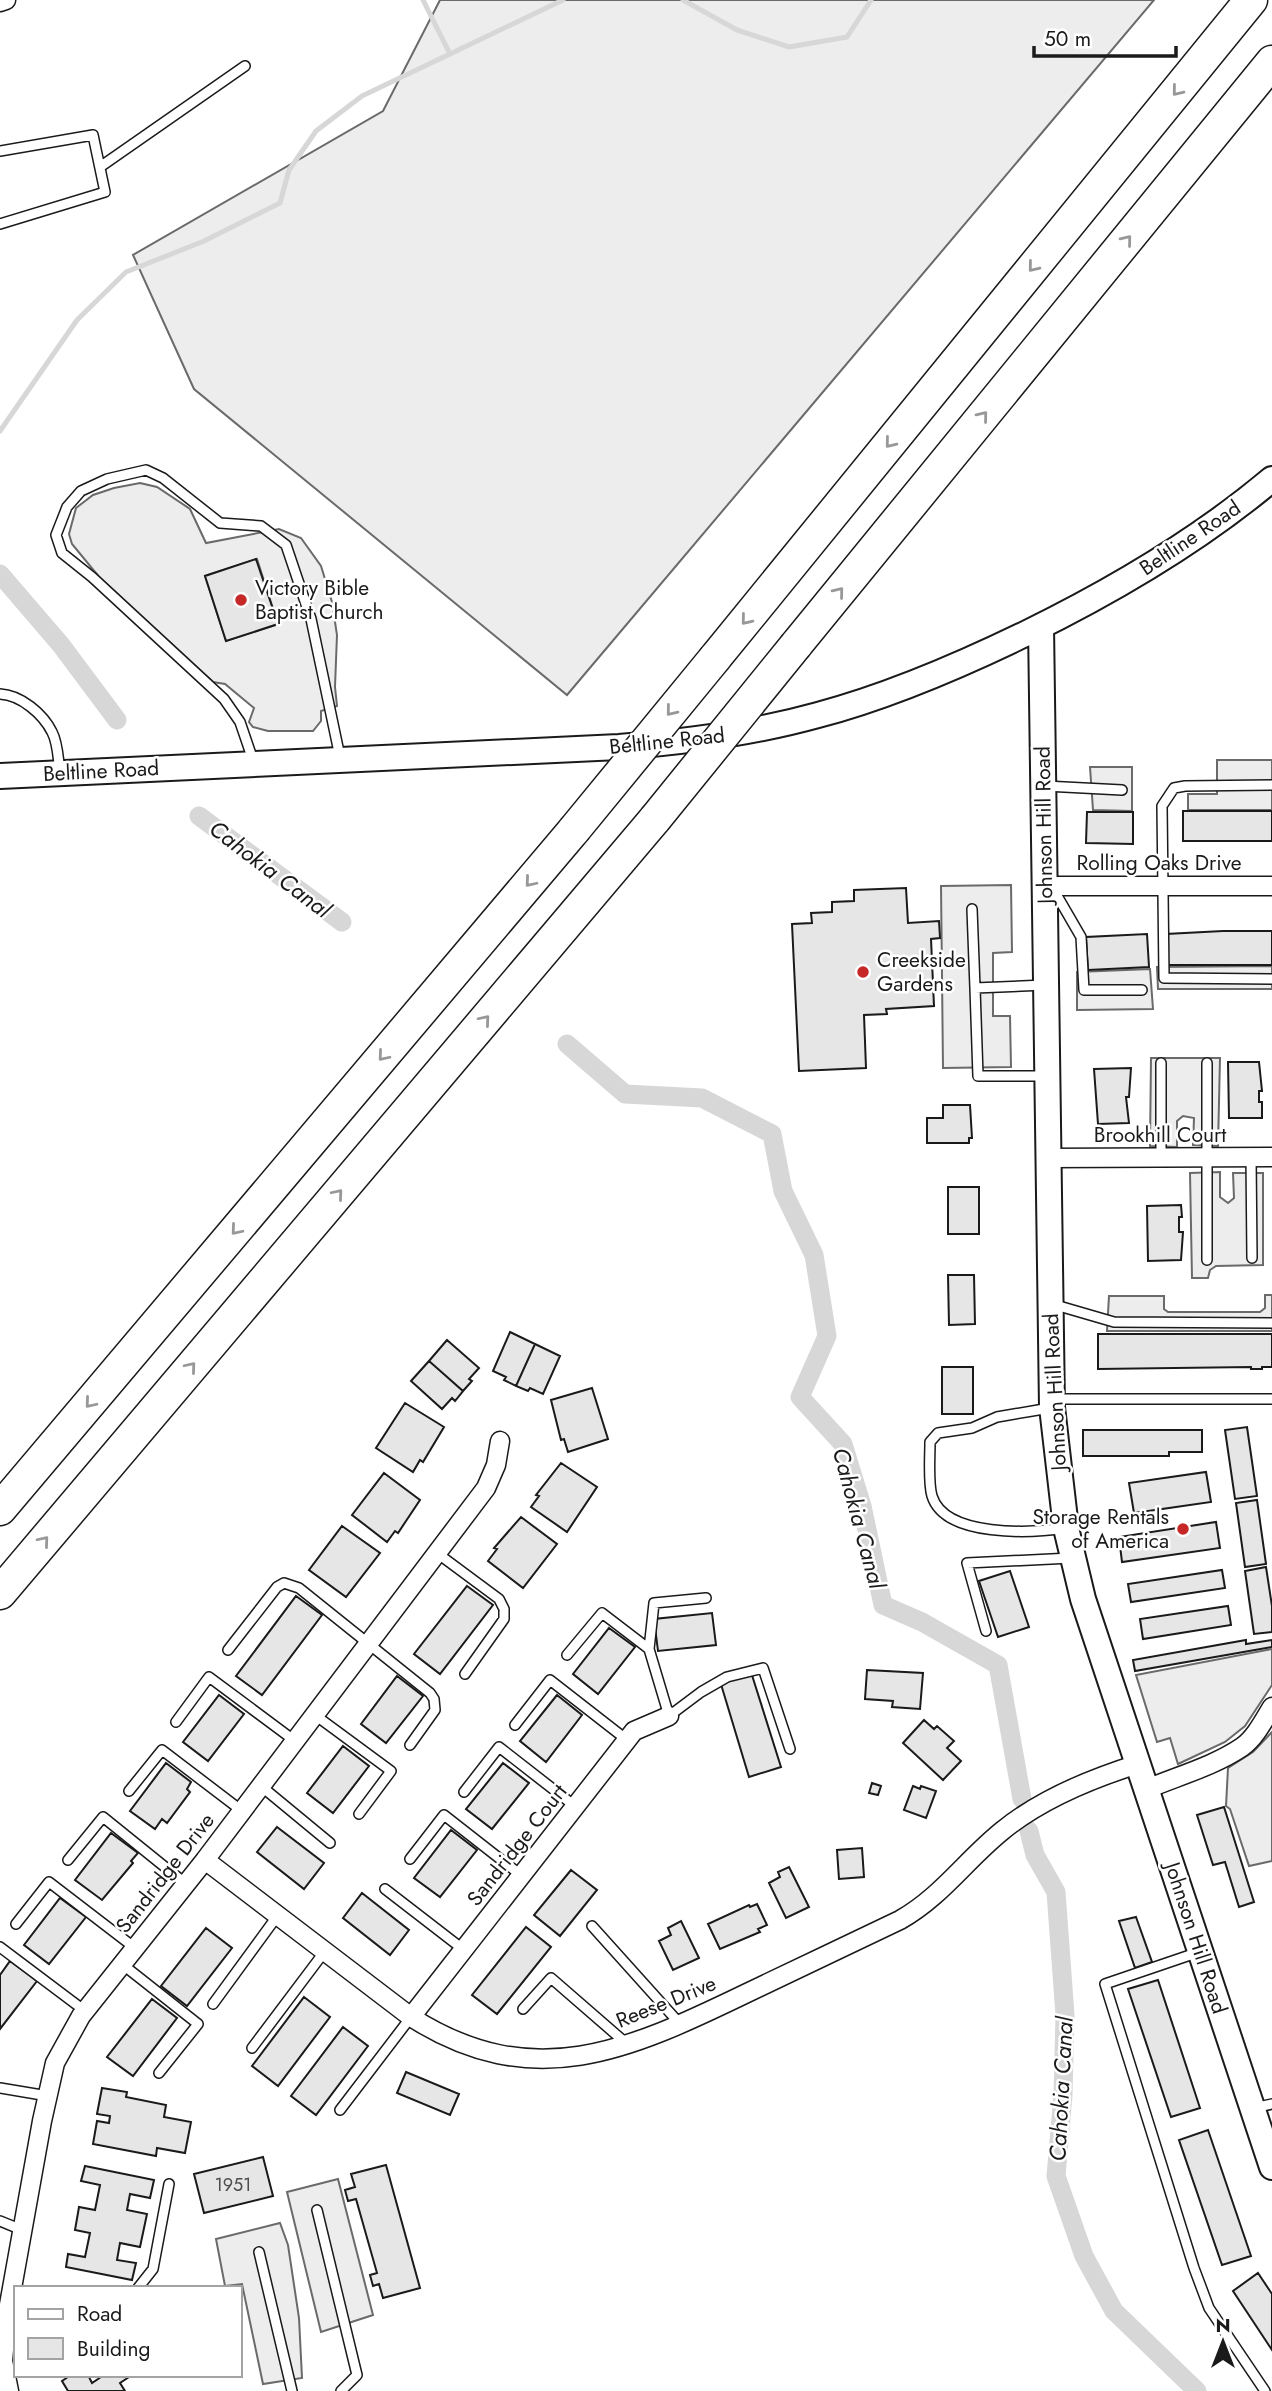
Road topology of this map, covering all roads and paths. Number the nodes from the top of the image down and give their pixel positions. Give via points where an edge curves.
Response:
1 (6, 0) edge
2 (1251, 0) edge
3 (0, 2) edge
4 (1272, 62) edge
5 (246, 66) dead end
6 (0, 151) edge
7 (100, 167) junction
8 (0, 224) edge
9 (1272, 479) edge
10 (1041, 626) junction
11 (0, 694) edge
12 (341, 759) junction
13 (254, 763) junction
14 (60, 773) junction
15 (0, 776) edge
16 (1272, 785) edge
17 (1044, 786) junction
18 (1122, 790) dead end
19 (1162, 885) junction
20 (1048, 886) junction
21 (1272, 886) edge
22 (972, 909) dead end
23 (1272, 979) edge
24 (1046, 985) junction
25 (975, 988) junction
26 (1142, 990) dead end
27 (1161, 1063) dead end
28 (1207, 1063) dead end
29 (1047, 1077) junction
30 (1161, 1157) junction
31 (1207, 1157) junction
32 (1251, 1157) junction
33 (1272, 1157) edge
34 (1048, 1158) junction
35 (1252, 1258) dead end
36 (1207, 1260) dead end
37 (1050, 1303) junction
38 (1272, 1323) edge
39 (1272, 1399) edge
40 (1052, 1403) junction
41 (500, 1441) dead end
42 (0, 1509) edge
43 (1066, 1528) junction
44 (437, 1553) junction
45 (1073, 1558) junction
46 (0, 1593) edge
47 (706, 1598) dead end
48 (986, 1631) dead end
49 (369, 1644) junction
50 (228, 1650) dead end
51 (649, 1650) junction
52 (566, 1655) dead end
53 (465, 1674) dead end
54 (1272, 1707) edge
55 (315, 1715) junction
56 (668, 1716) junction
57 (176, 1722) dead end
58 (516, 1725) dead end
59 (627, 1740) junction
60 (295, 1741) junction
61 (410, 1745) dead end
62 (790, 1749) dead end
63 (1138, 1764) junction
64 (261, 1786) junction
65 (1147, 1789) junction
66 (130, 1791) dead end
67 (464, 1792) dead end
68 (576, 1807) junction
69 (242, 1811) junction
70 (359, 1814) dead end
71 (330, 1843) dead end
72 (410, 1859) dead end
73 (68, 1860) dead end
74 (205, 1860) junction
75 (522, 1876) junction
76 (186, 1884) junction
77 (384, 1889) dead end
78 (278, 1915) junction
79 (16, 1924) dead end
80 (592, 1926) dead end
81 (0, 1947) edge
82 (135, 1948) junction
83 (464, 1950) junction
84 (325, 1951) junction
85 (1200, 1952) junction
86 (122, 1964) junction
87 (213, 2004) dead end
88 (523, 2009) dead end
89 (85, 2011) junction
90 (411, 2017) junction
91 (681, 2025) junction
92 (627, 2044) junction
93 (252, 2048) dead end
94 (159, 2073) dead end
95 (0, 2088) edge
96 (48, 2096) junction
97 (1262, 2106) edge
98 (340, 2110) dead end
99 (1272, 2167) edge
100 (169, 2184) dead end
101 (317, 2210) dead end
102 (0, 2221) edge
103 (22, 2230) junction
104 (259, 2252) dead end
105 (140, 2286) edge
106 (3, 2332) edge
107 (6, 2374) edge
108 (292, 2391) edge
109 (341, 2391) edge
110 (1265, 2391) edge

1 - 3 street
2 -> 42 highway, bridge via 574,830
46 -> 4 highway, bridge via 654,819
5 - 7 lane
6 - 7 lane via 93,135
7 - 8 lane via 105,192
9 - 10 street, Beltline Road via 1164,558
10 - 12 street, Beltline Road via 871,699 755,730 619,747
10 - 17 street, Johnson Hill Road
11 - 14 lane via 26,703 43,718 54,734
12 - 13 street, Beltline Road
12 - 13 lane via 311,619 286,545 261,526 220,523 146,470 81,491 67,507 56,536 62,553 224,699 240,722
13 - 14 street, Beltline Road
14 - 15 street, Beltline Road
16 - 19 lane via 1174,788 1162,806
17 - 18 lane
17 - 20 street, Johnson Hill Road
19 - 20 street, Rolling Oaks Drive
19 - 21 street, Rolling Oaks Drive
19 - 23 lane via 1164,978
20 - 24 street, Johnson Hill Road
20 - 26 lane via 1081,937 1084,990
22 - 25 lane
24 - 25 lane
24 - 29 street, Johnson Hill Road
25 - 29 lane via 978,1076
27 - 30 lane
28 - 31 lane
29 - 34 street, Johnson Hill Road
30 - 31 street, Brookhill Court
30 - 34 street, Brookhill Court
31 - 32 street, Brookhill Court
31 - 36 lane
32 - 33 street, Brookhill Court
32 - 35 lane
34 - 37 street, Johnson Hill Road
37 - 38 lane via 1114,1322
37 - 40 street, Johnson Hill Road
39 - 40 lane
40 - 43 street, Johnson Hill Road
40 - 43 lane via 972,1428 938,1433 930,1442 932,1497 945,1516 967,1526 1034,1532
41 - 44 street, Sandridge Drive via 486,1488
43 - 45 street, Johnson Hill Road
44 - 49 street, Sandridge Drive
44 - 53 lane via 505,1609 505,1619
45 - 48 lane via 967,1563
45 - 63 street, Johnson Hill Road
47 - 51 lane via 654,1604
49 - 50 lane via 299,1588 284,1583
49 - 55 street, Sandridge Drive
49 - 61 lane via 434,1699 435,1710
51 - 52 lane via 602,1614
51 - 56 lane
54 - 65 street via 1243,1746
55 - 60 street, Sandridge Drive
55 - 70 lane via 391,1771
56 - 59 street, Sandridge Court via 634,1731
56 - 62 lane via 727,1677 763,1668
57 - 60 lane via 209,1677
58 - 59 lane via 550,1681
59 - 68 street, Sandridge Court
60 - 64 street, Sandridge Drive
63 - 65 street, Johnson Hill Road
63 - 91 street, Reese Drive via 1034,1809 1002,1831 931,1900 900,1920
64 - 69 street, Sandridge Drive
64 - 71 lane
65 - 85 street, Johnson Hill Road
66 - 69 lane via 162,1750
67 - 68 lane via 499,1747
68 - 75 street, Sandridge Court
69 - 74 street, Sandridge Drive
72 - 75 lane via 444,1815
73 - 76 lane via 103,1817
74 - 76 street, Sandridge Drive
74 - 78 street, Reese Drive
75 - 83 street, Sandridge Court
76 - 82 street, Sandridge Drive
77 - 83 lane
78 - 84 street, Reese Drive
78 - 87 lane
79 - 82 lane via 49,1882
80 - 91 lane
81 - 89 lane
82 - 86 street, Sandridge Drive
83 - 90 street, Sandridge Court
84 - 90 street, Reese Drive
84 - 93 lane
85 - 97 street, Johnson Hill Road
85 - 110 lane via 1105,1984 1209,2308
86 - 89 street, Sandridge Drive
86 - 94 lane via 198,2024
88 - 92 lane via 551,1978
89 - 96 street, Sandridge Drive via 55,2063
90 - 92 street, Reese Drive via 461,2044 515,2058 580,2057
90 - 98 lane
91 - 92 street, Reese Drive
95 - 96 lane
96 - 103 street, Sandridge Drive
97 - 99 street, Johnson Hill Road
100 - 105 lane via 153,2269
101 - 109 lane via 357,2375
102 - 103 lane
103 - 106 street, Sandridge Drive
104 - 108 lane
106 - 107 street, Sandridge Drive

